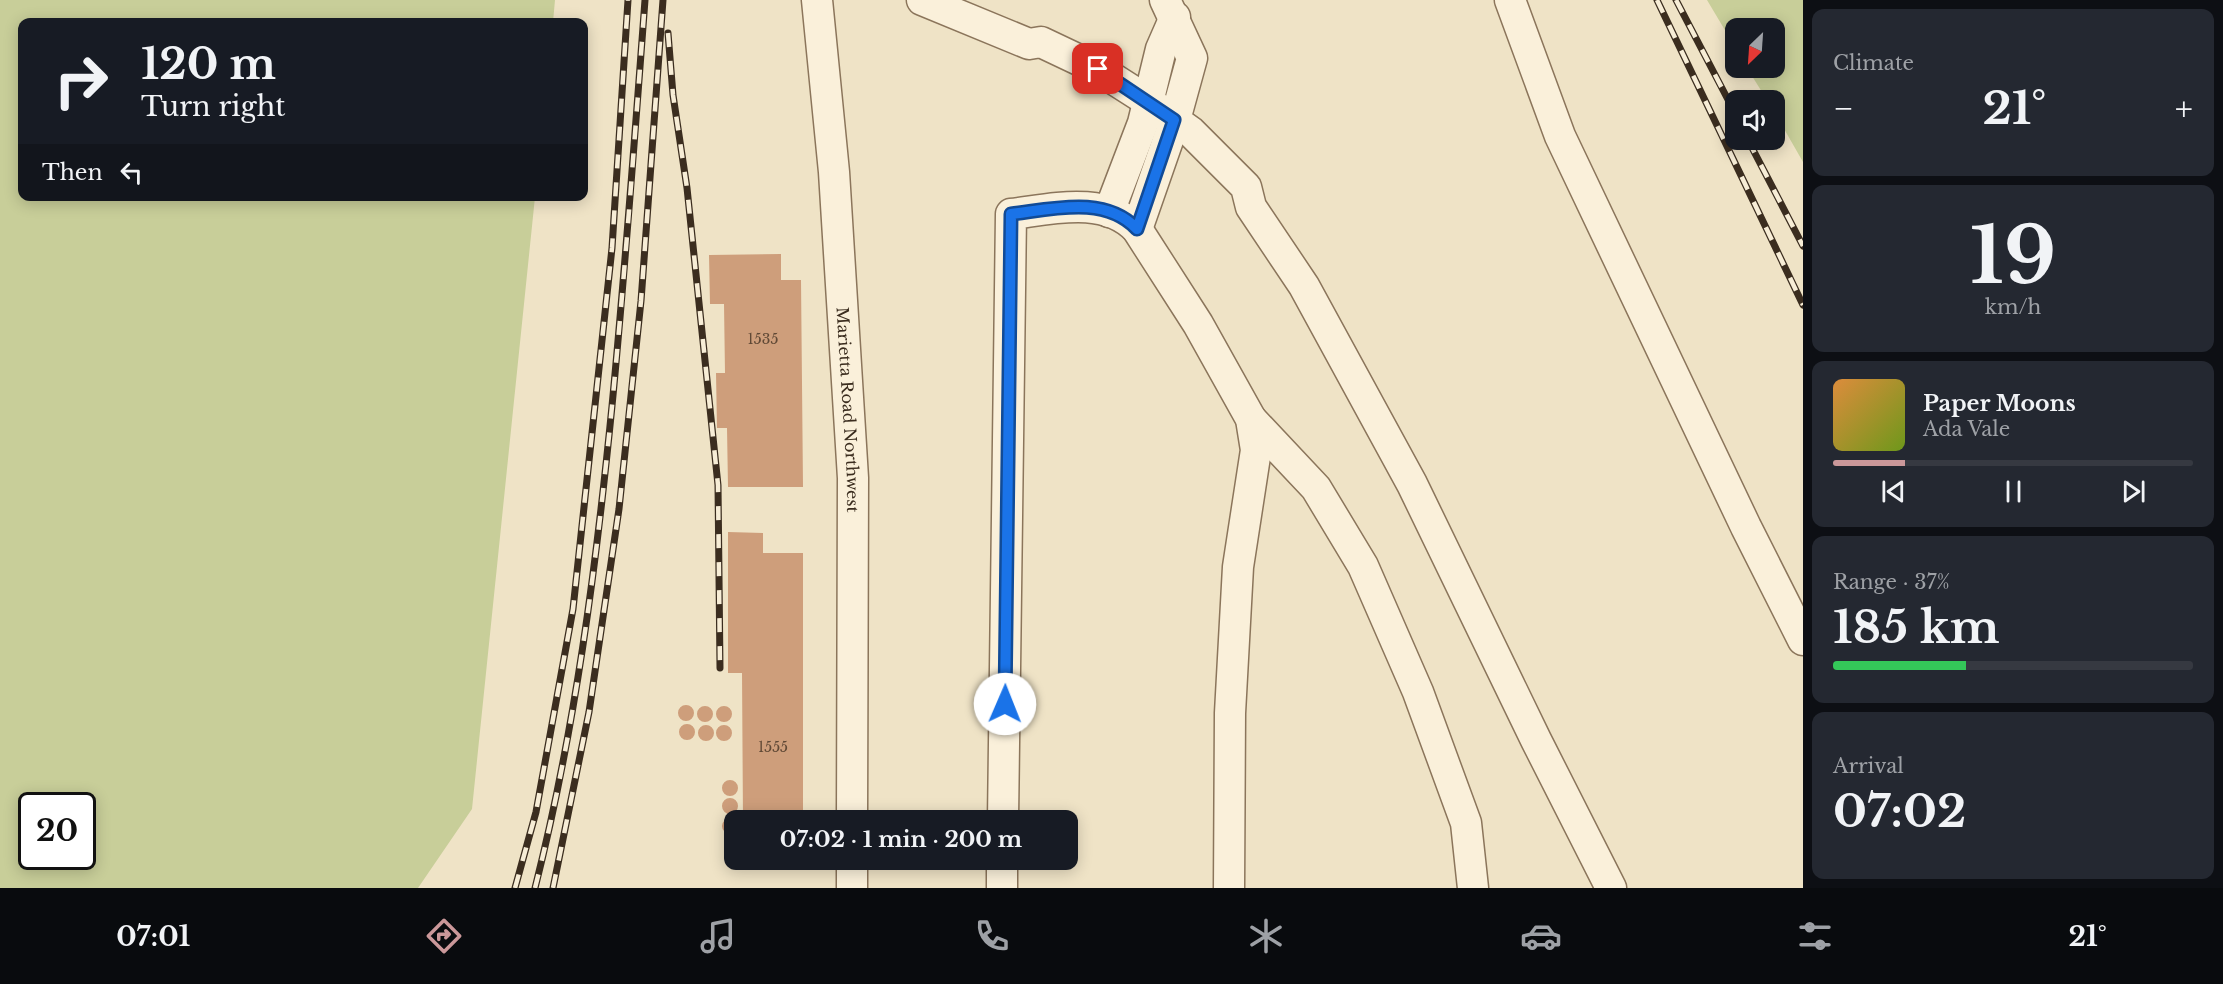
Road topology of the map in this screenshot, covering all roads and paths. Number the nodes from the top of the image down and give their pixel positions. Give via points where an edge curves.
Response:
1 (817, 0) edge
2 (922, 0) edge
3 (1509, 0) edge
4 (1170, 9) edge
5 (1158, 121) junction
6 (1109, 212) junction
7 (1137, 229) junction
8 (1251, 419) junction
9 (1803, 640) edge
10 (852, 810) edge
11 (1003, 810) edge
12 (852, 870) edge
13 (1002, 870) edge
14 (852, 888) edge
15 (1002, 888) edge
16 (1229, 888) edge
17 (1473, 888) edge
18 (1611, 888) edge

1 - 10 street, Marietta Road Northwest via 834,172 853,478
2 - 5 street via 1029,44 1041,42 1098,69
3 - 9 street via 1560,136
4 - 5 street via 1161,49
5 - 6 street
5 - 7 street
5 - 18 street via 1182,149 1234,197 1251,207 1304,286 1412,484
6 - 7 street via 1125,217
6 - 11 street via 1086,206 1011,214
7 - 8 street via 1198,324
8 - 16 street via 1256,450 1238,567 1230,713
8 - 17 street via 1316,488 1363,566 1418,692 1466,823
12 - 14 street
13 - 15 street

